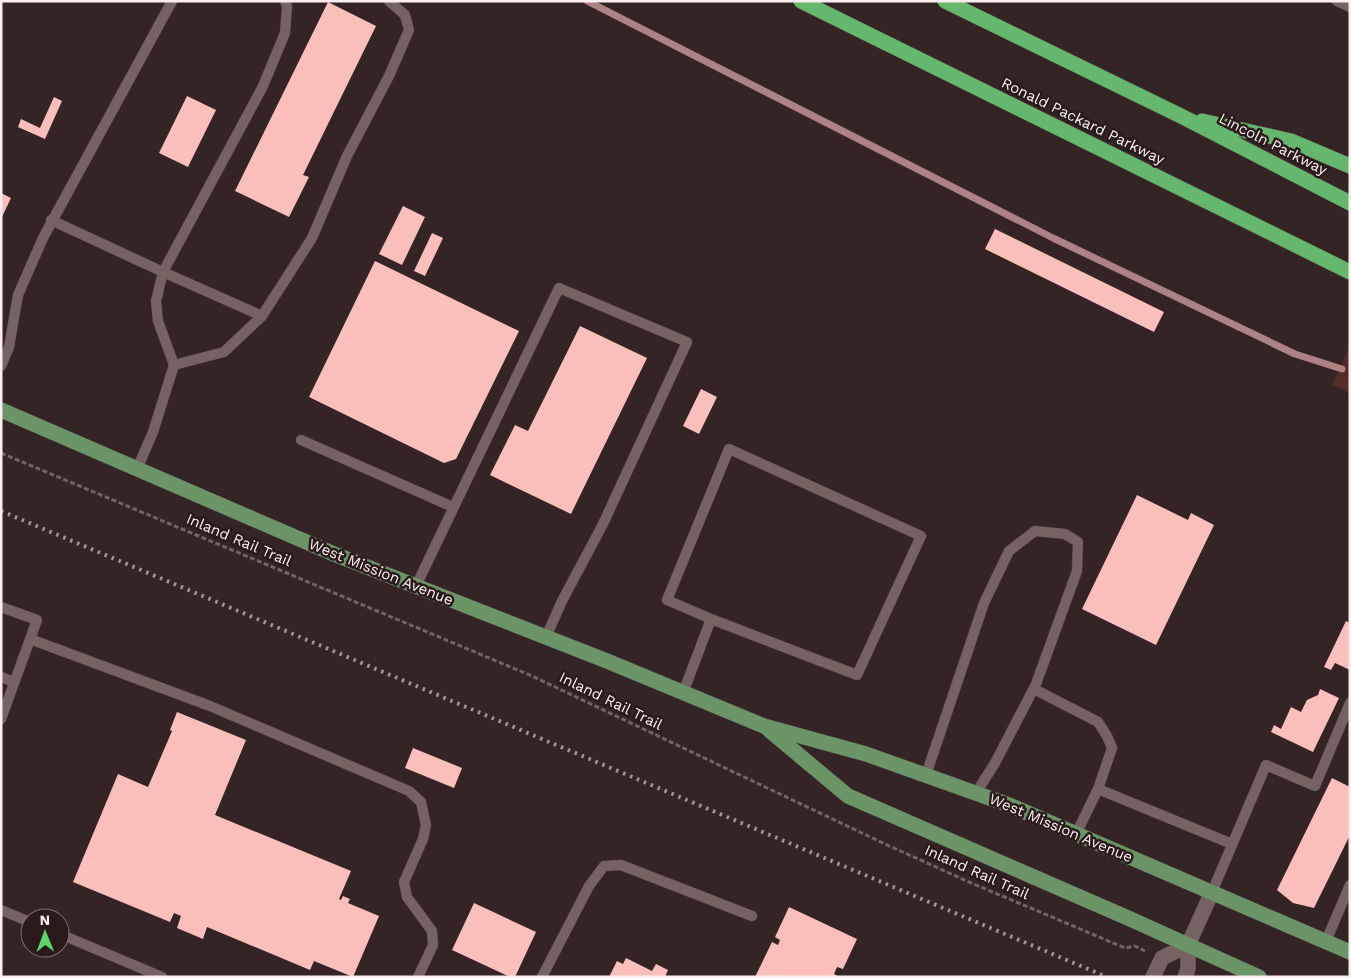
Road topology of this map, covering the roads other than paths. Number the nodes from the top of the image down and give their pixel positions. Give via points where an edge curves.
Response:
1 (172, 1) edge
2 (285, 1) edge
3 (389, 1) edge
4 (801, 1) edge
5 (945, 1) edge
6 (1337, 1) edge
7 (1350, 7) edge
8 (1181, 116) junction
9 (1350, 166) edge
10 (1350, 203) edge
11 (51, 220) junction
12 (163, 272) junction
13 (1350, 272) edge
14 (262, 316) junction
15 (174, 365) junction
16 (1, 366) edge
17 (1, 410) edge
18 (301, 440) dead end
19 (137, 469) junction
20 (453, 507) junction
21 (416, 586) junction
22 (1, 607) edge
23 (711, 619) junction
24 (546, 637) junction
25 (30, 639) junction
26 (1, 677) edge
27 (14, 682) junction
28 (1034, 689) junction
29 (683, 692) junction
30 (1350, 703) edge
31 (1, 718) edge
32 (764, 726) junction
33 (926, 775) junction
34 (1098, 789) junction
35 (976, 793) junction
36 (1076, 834) junction
37 (1232, 844) junction
38 (1350, 885) edge
39 (1212, 892) junction
40 (1, 910) edge
41 (752, 916) dead end
42 (20, 918) edge
43 (70, 938) edge
44 (1326, 941) junction
45 (1188, 945) junction
46 (1350, 952) edge
47 (162, 977) edge
48 (418, 977) edge
49 (542, 977) edge
50 (1153, 977) edge
51 (1184, 977) edge
52 (1259, 977) edge

1 - 11 lane
2 - 12 lane via 285,33 263,86
3 - 14 lane via 405,15 409,30 390,76 347,156 312,238
4 - 13 highway, Ronald Packard Parkway
5 - 8 highway
6 - 7 lane
8 - 9 highway via 1291,141
8 - 10 highway, Lincoln Parkway
11 - 12 lane
11 - 16 lane via 18,295 10,348
12 - 14 lane
12 - 15 lane via 156,301 158,321
14 - 15 lane via 224,352
15 - 19 lane via 153,432
17 - 19 main road, West Mission Avenue
18 - 20 lane
19 - 21 main road, West Mission Avenue
20 - 21 lane
20 - 24 lane via 559,288 687,342 603,524
21 - 24 main road, West Mission Avenue
22 - 25 lane via 37,620
23 - 23 lane via 857,676 921,536 729,449 667,600
23 - 29 lane
24 - 29 main road, West Mission Avenue
25 - 27 lane
25 - 48 lane via 210,706 409,791 421,802 426,825 424,839 404,882 407,897 432,931 433,945
26 - 27 lane
27 - 31 lane
28 - 33 lane via 1077,571 1078,542 1065,534 1035,531 1009,551 984,603
28 - 34 lane via 1098,722 1112,748
28 - 35 lane
29 - 32 main road, West Mission Avenue
30 - 37 lane via 1314,786 1266,765
32 - 33 main road, West Mission Avenue via 866,754
32 - 45 main road, West Mission Avenue via 848,796
33 - 35 main road, West Mission Avenue
34 - 36 lane
34 - 37 lane
35 - 36 main road, West Mission Avenue
36 - 39 main road, West Mission Avenue
37 - 39 lane
38 - 44 lane
39 - 44 main road, West Mission Avenue
39 - 45 street
40 - 42 lane
41 - 49 lane via 621,865 604,866 589,886
43 - 47 lane
44 - 46 main road, West Mission Avenue
45 - 50 street via 1162,958
45 - 51 street via 1188,970
45 - 52 main road, West Mission Avenue

